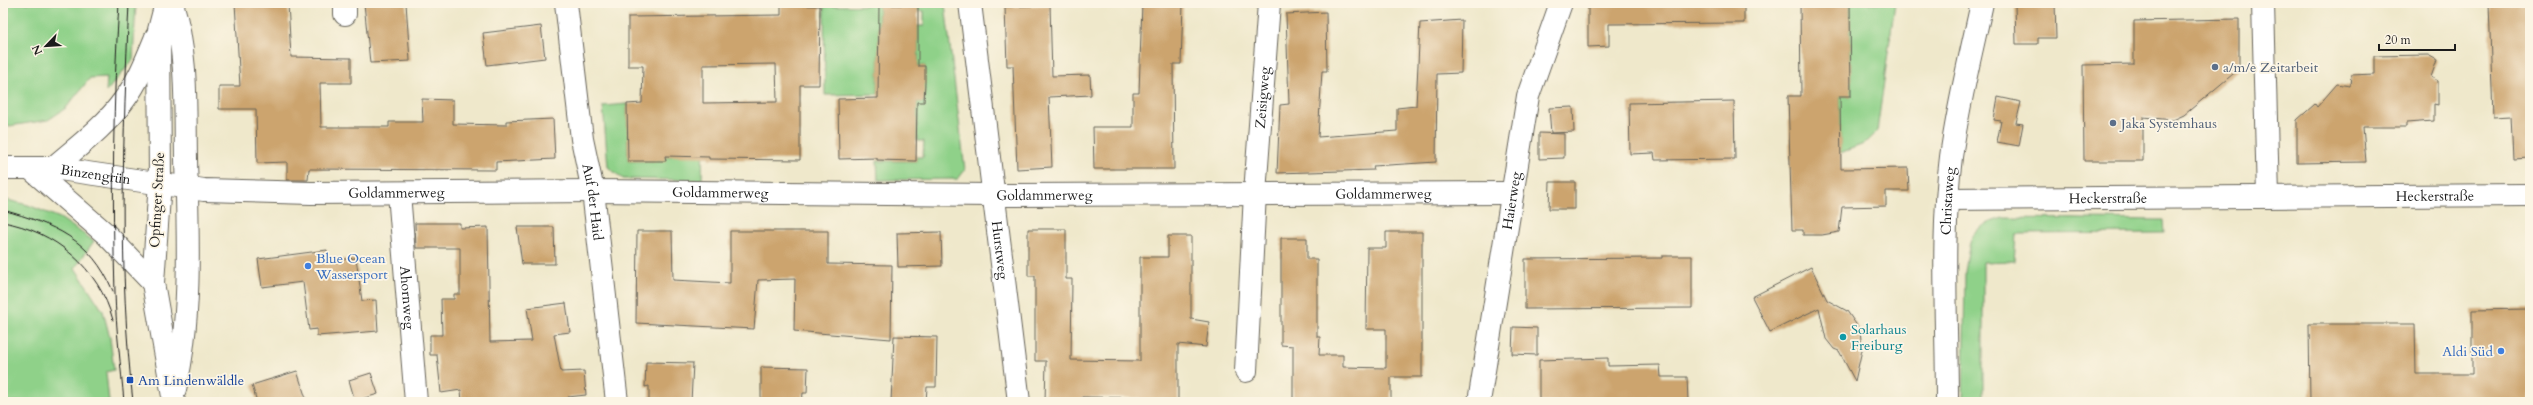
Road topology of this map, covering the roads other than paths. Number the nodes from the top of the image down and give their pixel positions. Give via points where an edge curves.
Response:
1 (166, 3) edge
2 (172, 3) edge
3 (566, 3) edge
4 (970, 3) edge
5 (1269, 3) edge
6 (1561, 3) edge
7 (1982, 3) edge
8 (2263, 3) edge
9 (159, 30) junction
10 (3, 168) edge
11 (53, 168) junction
12 (31, 169) junction
13 (160, 182) junction
14 (187, 185) junction
15 (593, 191) junction
16 (399, 193) junction
17 (1255, 193) junction
18 (1512, 193) junction
19 (992, 195) junction
20 (2530, 195) edge
21 (2268, 197) junction
22 (1948, 199) junction
23 (153, 283) junction
24 (1246, 371) dead end
25 (173, 399) edge
26 (416, 402) edge
27 (617, 402) edge
28 (1019, 402) edge
29 (1479, 402) edge
30 (1947, 402) edge

1 - 9 street, Opfinger Straße
2 - 14 street, Opfinger Straße via 181,33 186,82
3 - 15 street, Auf der Haid via 582,139
4 - 19 street, Hurstweg
5 - 17 street, Zeisigweg
6 - 18 street, Haierweg via 1528,96
7 - 22 street, Christaweg via 1957,118
8 - 21 street
9 - 11 street via 124,100 96,130
9 - 13 street, Opfinger Straße
10 - 12 street, Binzengrün
11 - 12 street, Binzengrün
11 - 13 street, Binzengrün
12 - 23 street via 106,234
13 - 14 street, Binzengrün
13 - 23 street, Opfinger Straße
14 - 16 street, Goldammerweg via 204,190
14 - 25 street, Opfinger Straße via 182,358
15 - 16 street, Goldammerweg
15 - 19 street, Goldammerweg
15 - 27 street, Auf der Haid
16 - 26 street, Ahornweg
17 - 18 street, Goldammerweg
17 - 19 street, Goldammerweg
17 - 24 street
18 - 29 street, Haierweg
19 - 28 street, Hurstweg
20 - 21 street, Heckerstraße
21 - 22 street, Heckerstraße
22 - 30 street, Christaweg
23 - 25 street, Opfinger Straße

